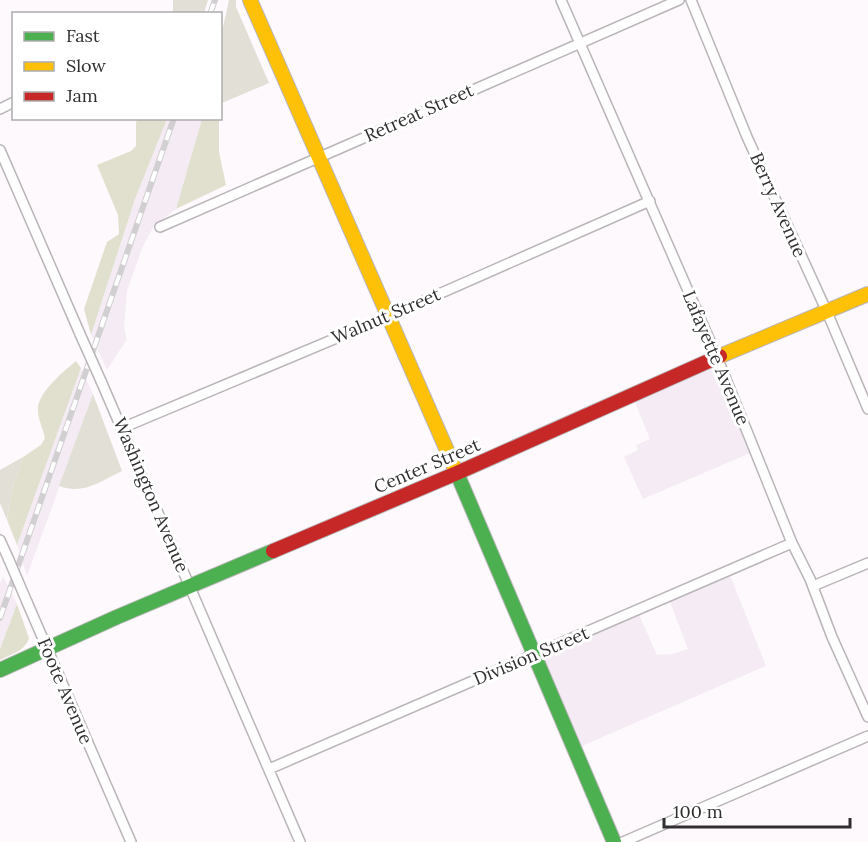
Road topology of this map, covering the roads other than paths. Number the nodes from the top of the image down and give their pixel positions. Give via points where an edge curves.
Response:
1 (250, 0) edge
2 (561, 0) edge
3 (679, 0) edge
4 (691, 0) edge
5 (579, 43) junction
6 (0, 150) edge
7 (320, 158) junction
8 (650, 201) junction
9 (160, 227) dead end
10 (868, 294) edge
11 (827, 312) junction
12 (389, 316) junction
13 (717, 357) junction
14 (868, 409) edge
15 (122, 428) junction
16 (457, 473) junction
17 (0, 540) edge
18 (792, 543) junction
19 (868, 563) edge
20 (190, 586) junction
21 (813, 586) junction
22 (47, 650) junction
23 (535, 655) junction
24 (3, 668) edge
25 (868, 717) edge
26 (868, 736) edge
27 (269, 769) junction
28 (131, 842) edge
29 (300, 842) edge
30 (614, 842) edge
31 (623, 842) edge

1 - 7 street
2 - 5 street, Lafayette Avenue
3 - 5 street, Retreat Street
4 - 11 street, Berry Avenue via 747,137
5 - 7 street, Retreat Street
5 - 8 street, Lafayette Avenue
6 - 15 street, Washington Avenue, bridge
7 - 9 street, Retreat Street
7 - 12 street
8 - 12 street, Walnut Street
8 - 13 street, Lafayette Avenue
10 - 11 street, Center Street
11 - 13 street, Center Street
11 - 14 street, Berry Avenue
12 - 15 street, Walnut Street
12 - 16 street
13 - 16 street, Center Street
13 - 18 street, Lafayette Avenue
15 - 20 street, Washington Avenue
16 - 20 street, Center Street
16 - 23 street
17 - 22 street, Foote Avenue, bridge
18 - 21 street, Lafayette Avenue
18 - 23 street, Division Street
19 - 21 street
20 - 22 street, Center Street
20 - 27 street, Washington Avenue
21 - 25 street, Lafayette Avenue
22 - 24 street, Center Street
22 - 28 street, Foote Avenue
23 - 27 street, Division Street
23 - 30 street
26 - 31 street
27 - 29 street, Washington Avenue

